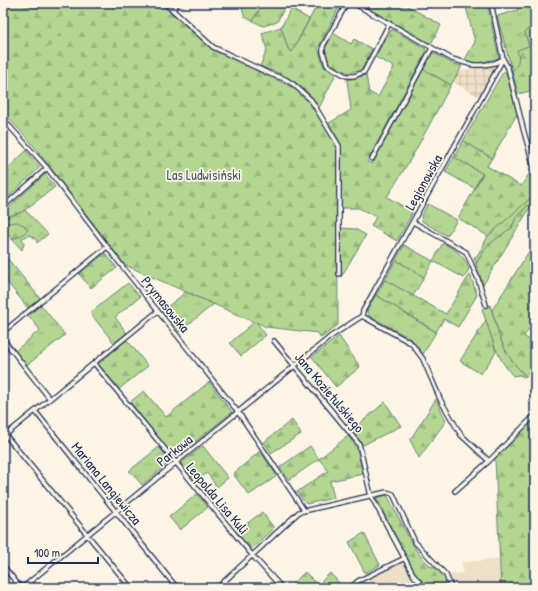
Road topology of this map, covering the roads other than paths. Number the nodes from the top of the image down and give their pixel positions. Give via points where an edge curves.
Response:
1 (165, 3) edge
2 (178, 3) edge
3 (347, 3) edge
4 (353, 3) edge
5 (491, 3) edge
6 (173, 10) junction
7 (389, 24) junction
8 (432, 48) junction
9 (504, 59) junction
10 (3, 118) edge
11 (372, 159) dead end
12 (47, 168) junction
13 (535, 171) edge
14 (3, 207) edge
15 (413, 222) junction
16 (107, 247) junction
17 (339, 274) dead end
18 (486, 305) dead end
19 (158, 311) junction
20 (362, 316) junction
21 (3, 332) edge
22 (3, 339) edge
23 (274, 340) dead end
24 (94, 363) junction
25 (294, 366) junction
26 (50, 399) junction
27 (35, 411) junction
28 (238, 412) junction
29 (535, 415) edge
30 (4, 435) edge
31 (489, 461) junction
32 (175, 463) junction
33 (455, 491) dead end
34 (371, 496) junction
35 (304, 510) junction
36 (116, 512) junction
37 (88, 535) junction
38 (252, 555) junction
39 (404, 558) junction
40 (3, 566) edge
41 (22, 588) edge
42 (131, 588) edge
43 (177, 588) edge
44 (217, 588) edge
45 (282, 588) edge
46 (350, 588) edge
47 (425, 588) edge
48 (451, 588) edge

1 - 6 street
2 - 6 street
3 - 7 street via 322,52 327,65 346,76 364,72
4 - 7 street
5 - 9 street
6 - 17 street via 214,47 293,84 311,100 323,119 339,146
7 - 8 street
8 - 9 street via 452,59 473,65 489,64
8 - 11 street
9 - 13 street
9 - 15 street, Legionowska
10 - 12 street, Prymasowska
12 - 14 street
12 - 16 street, Prymasowska
15 - 18 street via 466,252
15 - 20 street, Legionowska
16 - 19 street, Prymasowska
16 - 21 street
19 - 24 street
19 - 28 street, Prymasowska
20 - 25 street, Parkowa via 339,330
20 - 31 street via 410,343 423,359 441,401 461,435
22 - 26 street
23 - 25 street, Jana Kozietulskiego
24 - 26 street
24 - 32 street, Leopolda Lisa Kuli
25 - 28 street, Parkowa
25 - 34 street, Jana Kozietulskiego via 359,444
26 - 27 street
27 - 30 street
27 - 36 street, Mariana Langiewicza
28 - 32 street, Parkowa
28 - 35 street, Prymasowska
29 - 31 street
30 - 37 street
31 - 33 street
32 - 36 street, Parkowa
32 - 38 street, Leopolda Lisa Kuli
34 - 35 street
34 - 39 street, Jana Kozietulskiego
34 - 48 street via 387,492 393,494 415,542 446,575
35 - 38 street
36 - 37 street, Parkowa
36 - 43 street, Mariana Langiewicza
37 - 41 street, Parkowa
37 - 42 street
38 - 44 street
38 - 45 street, Leopolda Lisa Kuli
39 - 46 street via 358,581
39 - 47 street, Jana Kozietulskiego via 414,576
40 - 41 street

